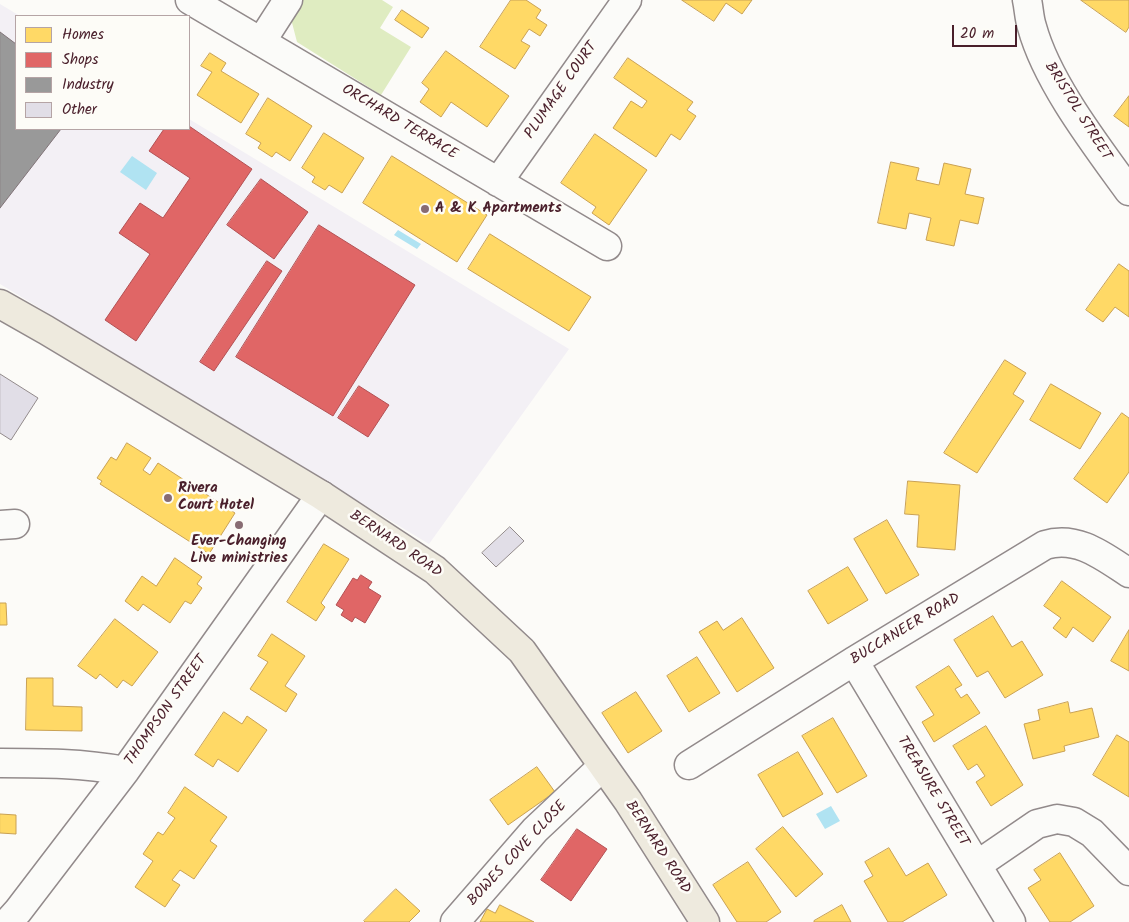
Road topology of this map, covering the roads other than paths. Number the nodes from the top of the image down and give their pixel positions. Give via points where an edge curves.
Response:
1 (190, 0) edge
2 (288, 0) edge
3 (626, 0) edge
4 (1027, 0) edge
5 (261, 42) junction
6 (498, 182) junction
7 (1129, 191) edge
8 (607, 246) dead end
9 (0, 304) edge
10 (321, 496) junction
11 (1129, 573) edge
12 (854, 661) junction
13 (0, 763) edge
14 (689, 764) dead end
15 (604, 766) junction
16 (125, 771) junction
17 (976, 865) junction
18 (1129, 871) edge
19 (8, 922) edge
20 (454, 922) edge
21 (705, 922) edge
22 (1011, 922) edge

1 - 5 street, ORCHARD TERRACE
2 - 5 street
3 - 6 street, PLUMAGE COURT
4 - 7 street, BRISTOL STREET via 1041,52 1057,84
5 - 6 street, ORCHARD TERRACE
6 - 8 street, ORCHARD TERRACE
9 - 10 main road, BERNARD ROAD
10 - 15 main road, BERNARD ROAD via 435,570 522,651
10 - 16 street, THOMPSON STREET
11 - 12 street, BUCCANEER ROAD via 1079,544 1055,542 1045,545
12 - 14 street, BUCCANEER ROAD
12 - 17 street, TREASURE STREET
13 - 16 street via 95,765
15 - 20 street, BOWES COVE CLOSE via 535,830
15 - 21 main road, BERNARD ROAD
16 - 19 street, THOMPSON STREET
17 - 18 street via 1037,824 1057,819 1074,822 1092,833
17 - 22 street, TREASURE STREET

